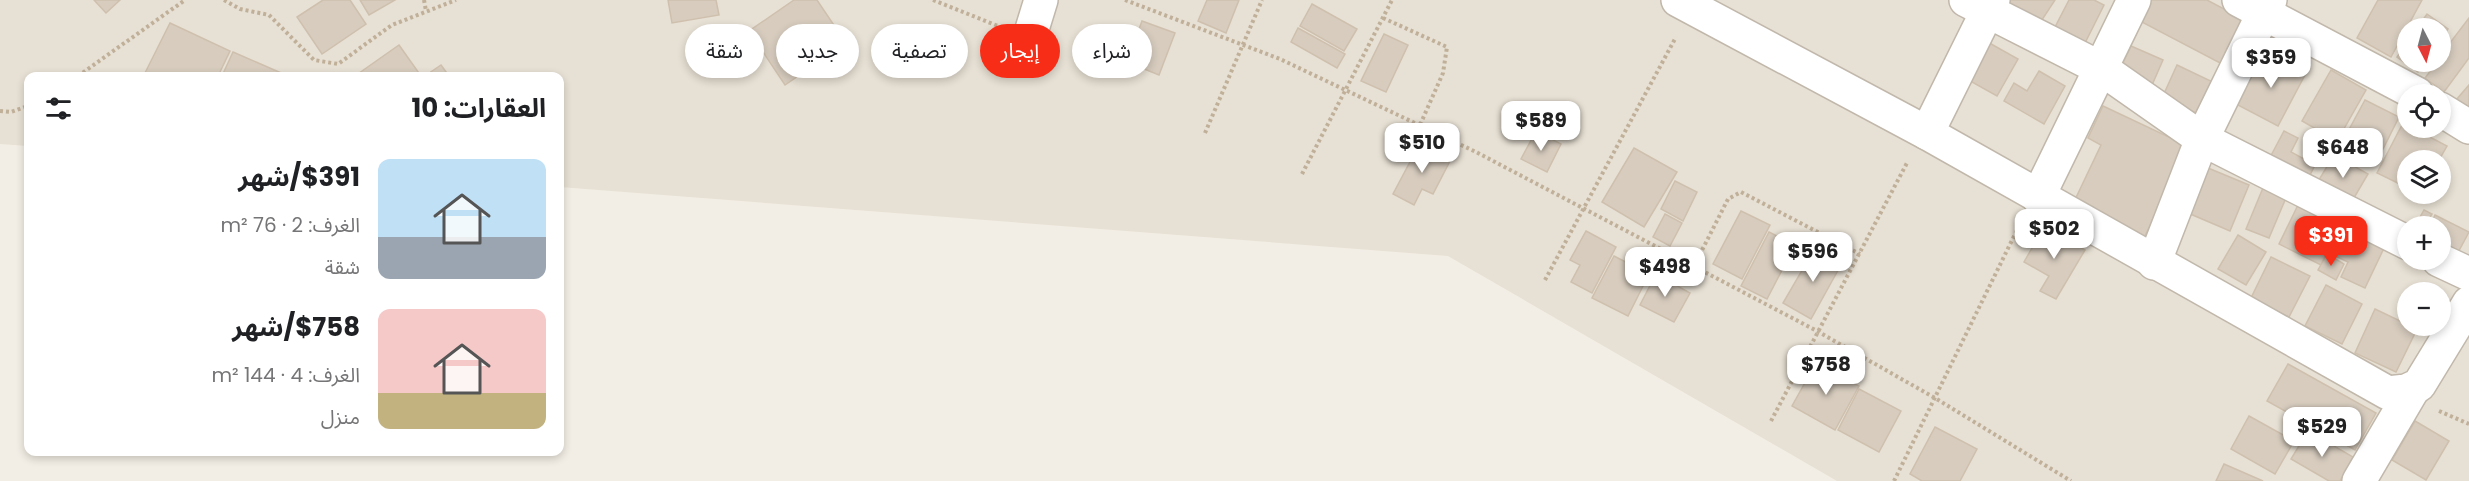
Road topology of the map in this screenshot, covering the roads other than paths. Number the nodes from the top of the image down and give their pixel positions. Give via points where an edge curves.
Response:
1 (1041, 0) edge
2 (2134, 0) edge
3 (1691, 4) edge
4 (1982, 4) edge
5 (2257, 5) edge
6 (1034, 24) edge
7 (2102, 69) junction
8 (2399, 84) edge
9 (2451, 116) edge
10 (2469, 127) edge
11 (1925, 132) junction
12 (2202, 139) junction
13 (2036, 196) junction
14 (2397, 237) edge
15 (2154, 263) junction
16 (2451, 266) edge
17 (2469, 274) edge
18 (2469, 303) edge
19 (2413, 389) junction
20 (2359, 481) edge

1 - 6 street
2 - 7 street
3 - 11 street
4 - 7 street
4 - 11 street
5 - 8 street
5 - 12 street
7 - 12 street
7 - 13 street
9 - 10 street
11 - 13 street
12 - 14 street
12 - 15 street
13 - 15 street
15 - 19 street via 2388,393
16 - 17 street
18 - 19 street via 2424,379
19 - 20 street

